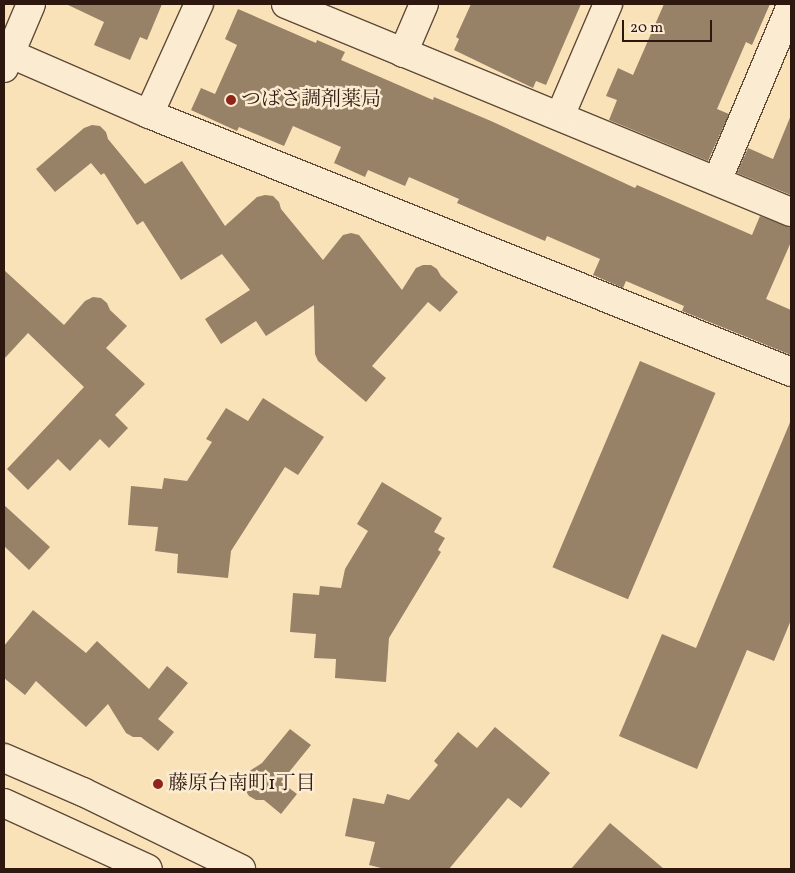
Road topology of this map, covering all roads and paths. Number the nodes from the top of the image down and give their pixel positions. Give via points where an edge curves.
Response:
1 (31, 4) edge
2 (200, 4) edge
3 (286, 4) edge
4 (424, 4) edge
5 (608, 4) edge
6 (791, 6) edge
7 (403, 53) junction
8 (6, 57) edge
9 (149, 114) junction
10 (560, 116) junction
11 (717, 181) junction
12 (791, 212) edge
13 (791, 372) edge
14 (4, 758) edge
15 (4, 803) edge
16 (148, 869) edge
17 (241, 869) edge

1 - 8 street
2 - 9 street
3 - 7 street
4 - 7 street
5 - 10 street
6 - 11 street
7 - 10 street
8 - 9 street
9 - 13 street
10 - 11 street
11 - 12 street
14 - 17 street via 100,800
15 - 16 street

